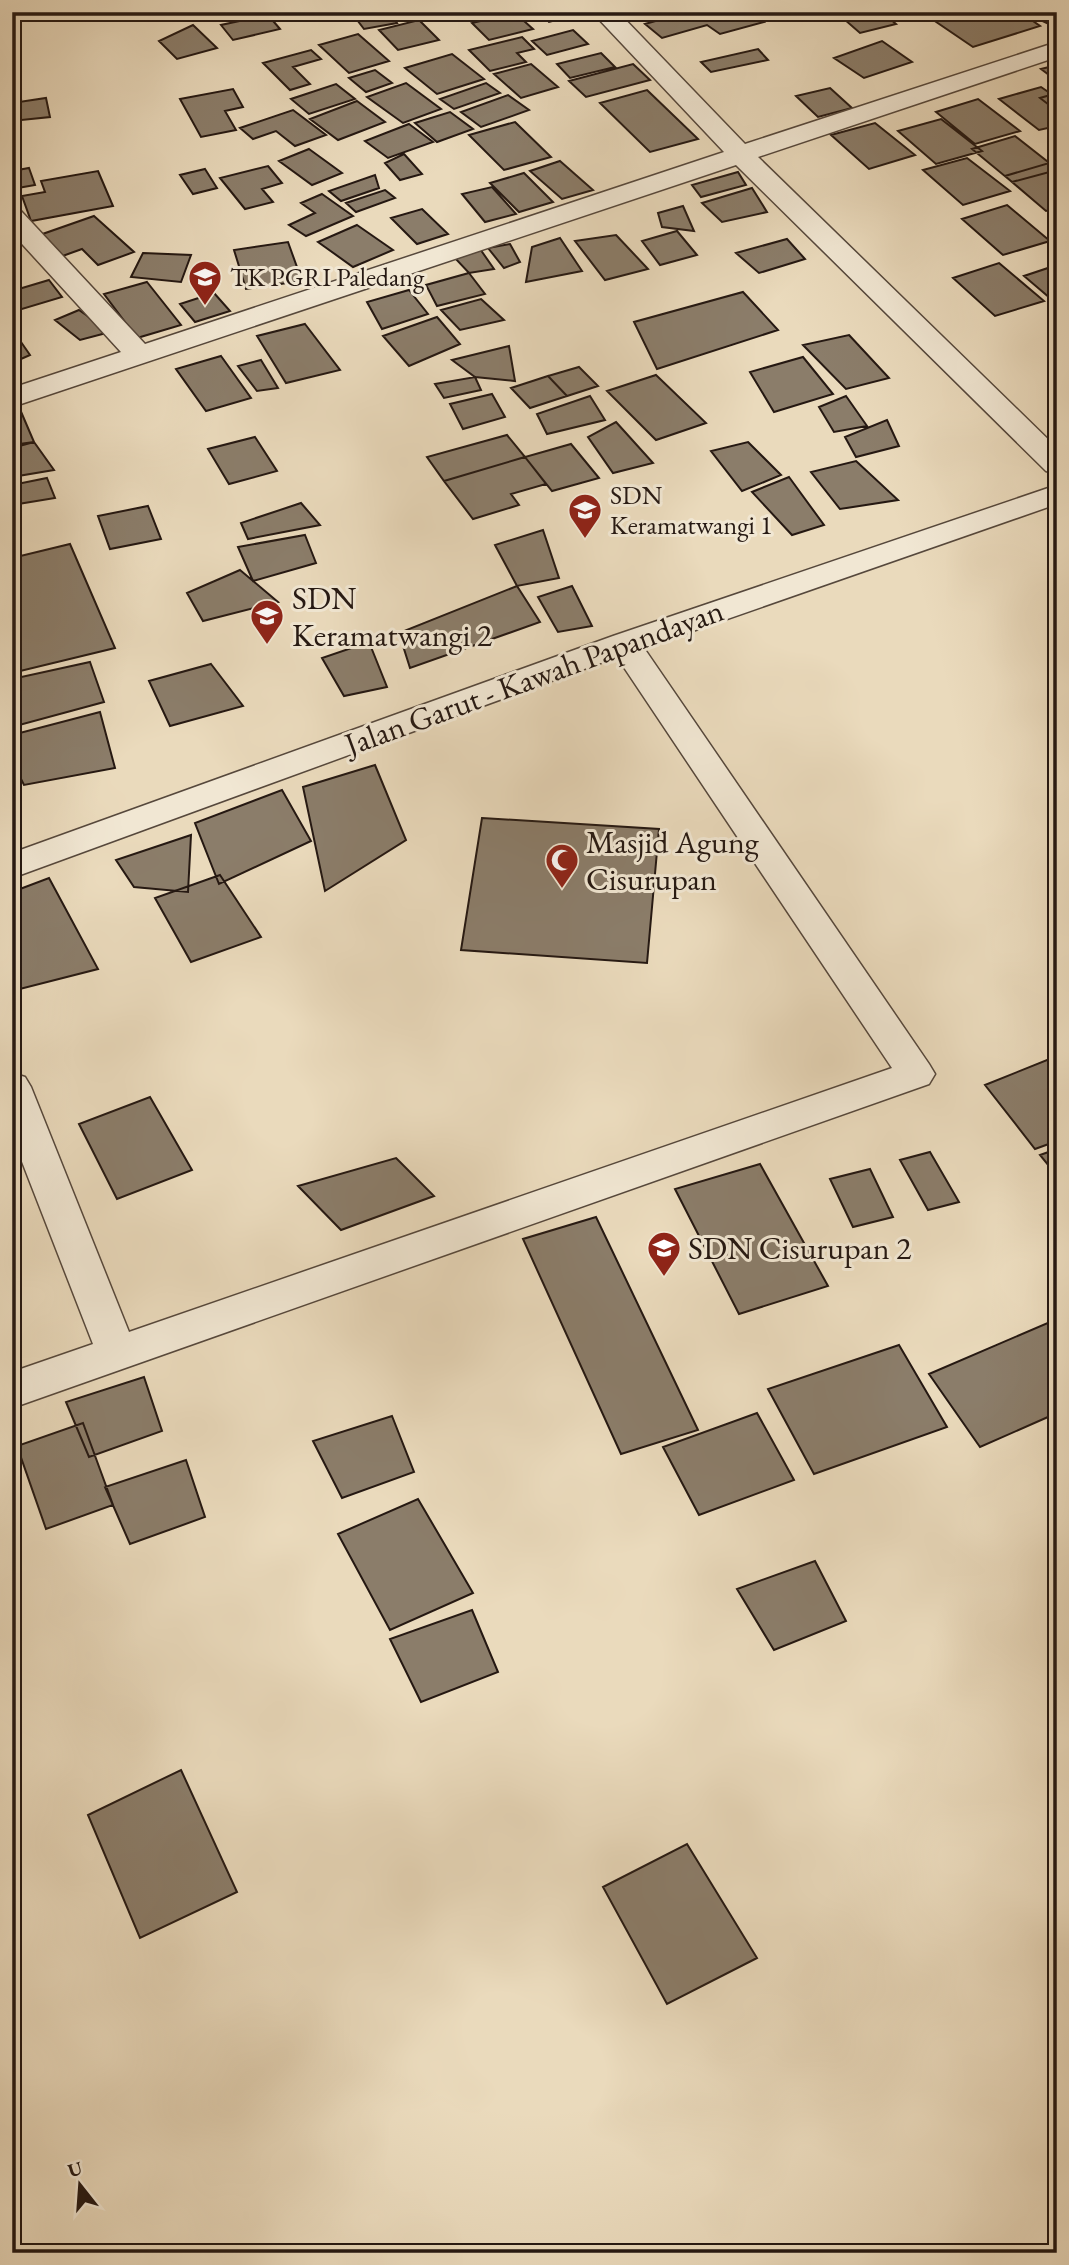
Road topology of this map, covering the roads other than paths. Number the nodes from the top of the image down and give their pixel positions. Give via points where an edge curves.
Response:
1 (604, 12) edge
2 (1057, 50) edge
3 (742, 156) junction
4 (12, 217) edge
5 (139, 355) junction
6 (12, 398) edge
7 (1057, 465) edge
8 (1057, 494) edge
9 (624, 643) junction
10 (12, 866) edge
11 (12, 1087) edge
12 (117, 1353) junction
13 (12, 1390) edge

1 - 3 street
2 - 3 street
3 - 5 street
3 - 7 street
4 - 5 street
5 - 6 street
8 - 9 street, Jalan Garut - Kawah Papandayan
9 - 10 street, Jalan Garut - Kawah Papandayan
9 - 12 street via 916,1074
11 - 12 street
12 - 13 street

